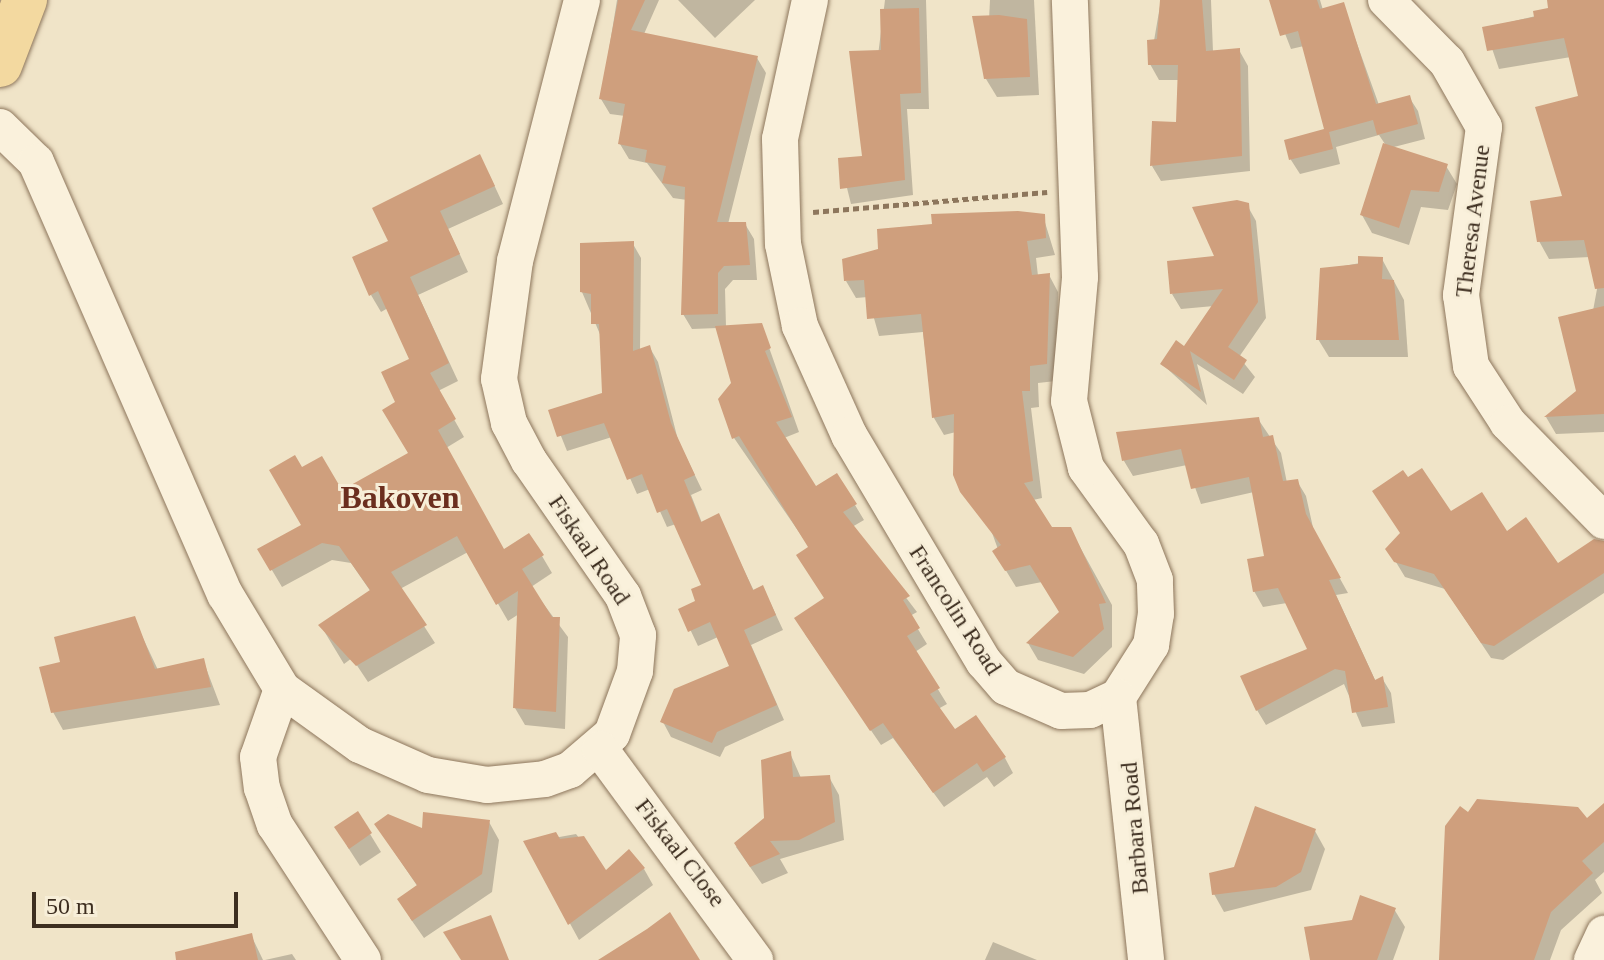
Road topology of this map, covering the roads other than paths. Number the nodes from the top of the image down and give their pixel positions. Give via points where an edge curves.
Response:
1 (25, 0) edge
2 (582, 0) edge
3 (810, 0) edge
4 (1070, 0) edge
5 (1386, 0) edge
6 (0, 65) edge
7 (0, 127) edge
8 (1604, 521) edge
9 (282, 689) junction
10 (1118, 697) junction
11 (600, 749) junction
12 (363, 960) edge
13 (755, 960) edge
14 (1146, 960) edge

1 - 6 main road
2 - 11 street, Fiskaal Road via 515,261 499,379 509,423 529,461 623,596 638,635 622,712
3 - 10 street, Francolin Road via 785,103 782,215 790,291 821,384 984,662 1006,687 1061,711 1090,710
4 - 10 street via 1079,186 1069,401 1075,438 1155,580 1151,645
5 - 8 street, Theresa Avenue via 1447,62 1484,127 1478,215 1461,295 1471,366 1508,423
7 - 9 street via 36,162 225,594
9 - 11 street via 360,745 457,781 545,779
9 - 12 street via 258,757 262,788 275,825
10 - 14 street, Barbara Road
11 - 13 street, Fiskaal Close via 713,894

